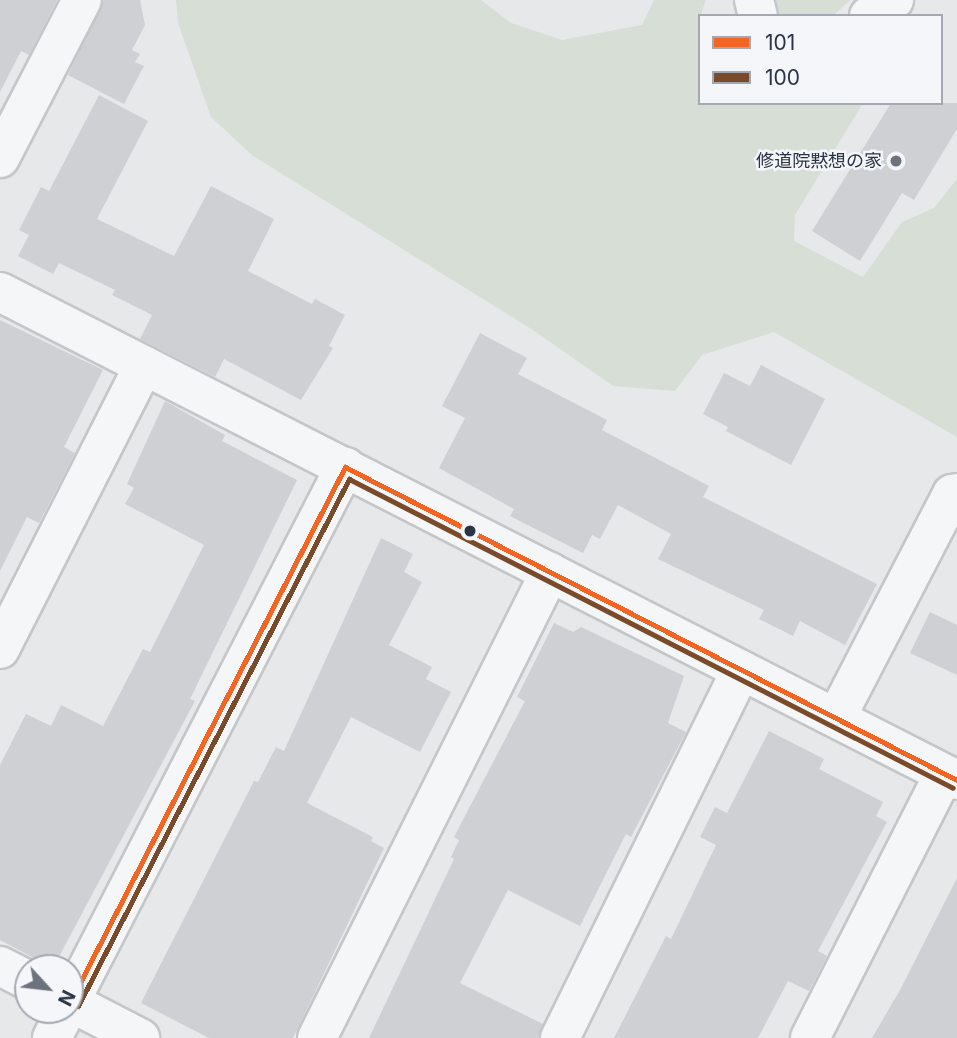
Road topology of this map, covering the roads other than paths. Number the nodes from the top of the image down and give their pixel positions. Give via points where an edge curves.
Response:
1 (82, 0) edge
2 (894, 0) edge
3 (872, 14) edge
4 (0, 159) edge
5 (0, 292) edge
6 (144, 365) junction
7 (345, 467) junction
8 (957, 493) edge
9 (550, 572) junction
10 (0, 649) edge
11 (741, 670) junction
12 (836, 718) junction
13 (951, 777) edge
14 (84, 975) edge
15 (84, 1009) edge
16 (140, 1038) edge
17 (317, 1038) edge
18 (560, 1038) edge
19 (810, 1038) edge

1 - 4 street
2 - 3 street
5 - 6 street
6 - 7 street
6 - 10 street
7 - 9 street
7 - 14 street
8 - 12 street via 952,494
9 - 11 street
9 - 17 street
11 - 12 street
11 - 18 street
12 - 13 street
13 - 19 street
15 - 16 street

